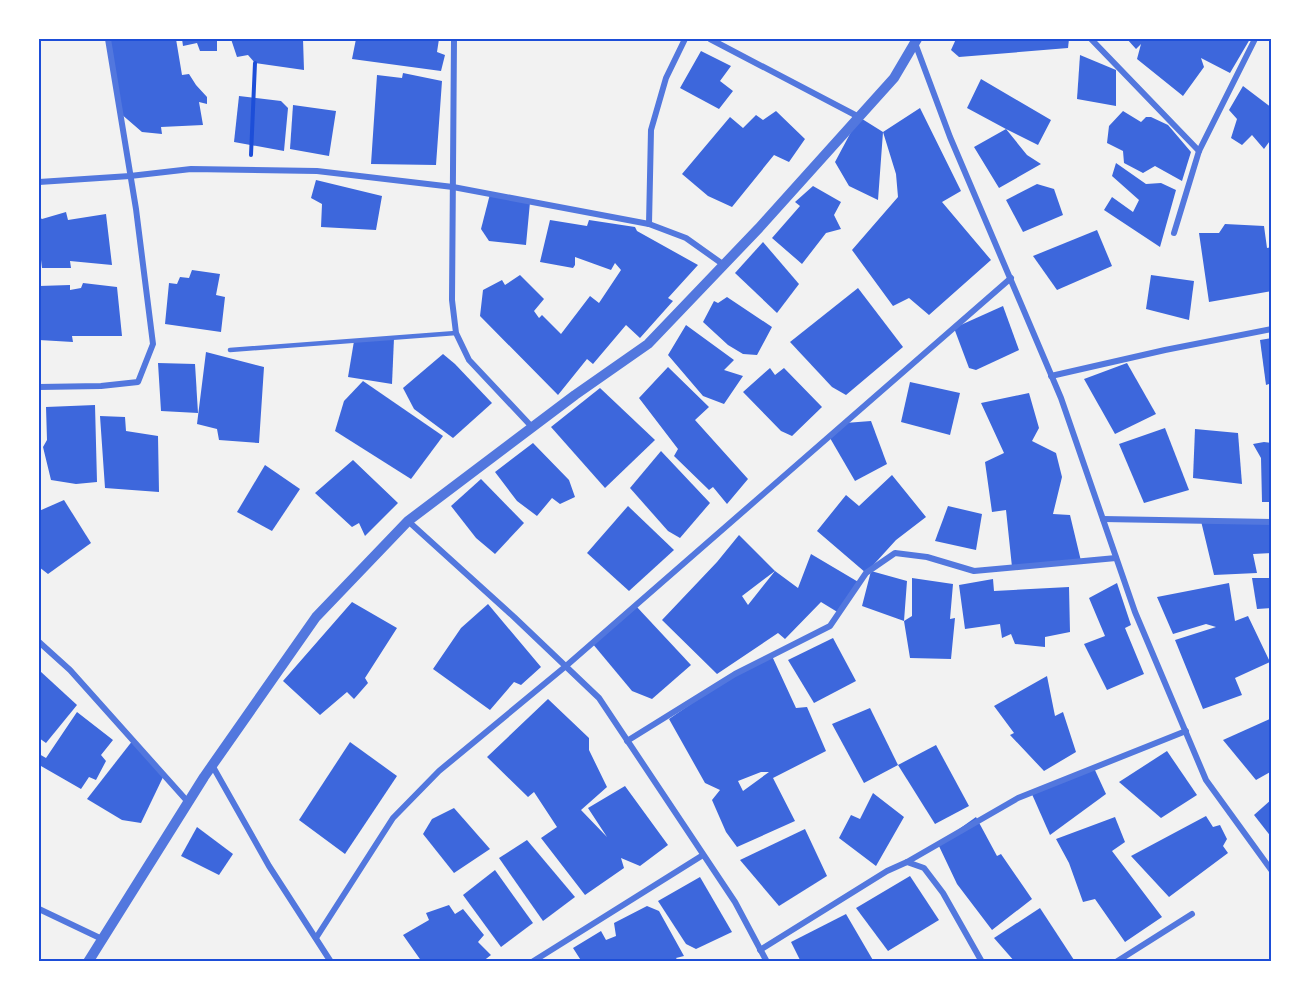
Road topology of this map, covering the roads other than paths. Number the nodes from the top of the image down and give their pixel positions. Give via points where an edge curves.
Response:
1 (108, 39) edge
2 (454, 39) edge
3 (685, 39) edge
4 (710, 39) edge
5 (1091, 39) edge
6 (1255, 39) edge
7 (916, 41) edge
8 (859, 117) junction
9 (1199, 151) junction
10 (130, 176) junction
11 (39, 182) edge
12 (453, 187) junction
13 (649, 224) junction
14 (1174, 233) dead end
15 (724, 265) junction
16 (1011, 278) junction
17 (1272, 329) edge
18 (456, 333) junction
19 (230, 350) dead end
20 (1051, 376) junction
21 (39, 387) edge
22 (532, 427) junction
23 (1103, 519) junction
24 (408, 521) junction
25 (1272, 522) edge
26 (1116, 558) junction
27 (39, 642) edge
28 (566, 666) junction
29 (1186, 731) junction
30 (627, 741) junction
31 (212, 765) junction
32 (188, 802) junction
33 (703, 855) junction
34 (907, 862) junction
35 (1272, 871) edge
36 (39, 909) edge
37 (1192, 914) dead end
38 (316, 938) junction
39 (102, 939) junction
40 (760, 950) junction
41 (88, 962) edge
42 (331, 962) edge
43 (532, 962) edge
44 (767, 962) edge
45 (982, 962) edge
46 (1116, 962) edge

1 - 10 street
2 - 12 street
3 - 13 street via 666,78 651,130
4 - 8 street
5 - 9 street
6 - 9 street
7 - 8 street via 894,78
7 - 16 street via 950,137
8 - 15 street
9 - 14 street
10 - 11 street
10 - 12 street via 192,169 316,171
10 - 21 street via 153,344 138,381
12 - 13 street
12 - 18 street
13 - 15 street via 686,238
15 - 22 street via 648,344
16 - 20 street
16 - 28 street
17 - 20 street
18 - 19 lane
18 - 22 street via 469,360
20 - 23 street
22 - 24 street
23 - 25 street
23 - 26 street
24 - 28 street
24 - 31 street via 316,617
26 - 29 street
26 - 30 street via 974,571 927,557 895,553 866,573 830,626 735,674
27 - 32 street via 70,670
28 - 30 street via 598,698
28 - 38 street via 439,771 393,818
29 - 34 street via 1018,798
29 - 35 street via 1206,780
30 - 33 street
31 - 32 street
31 - 38 street via 269,866
32 - 39 street
33 - 40 street via 735,902
33 - 43 street
34 - 40 street
34 - 45 street via 924,868 943,892
36 - 39 street
37 - 46 street
38 - 42 street
39 - 41 street
40 - 44 street

